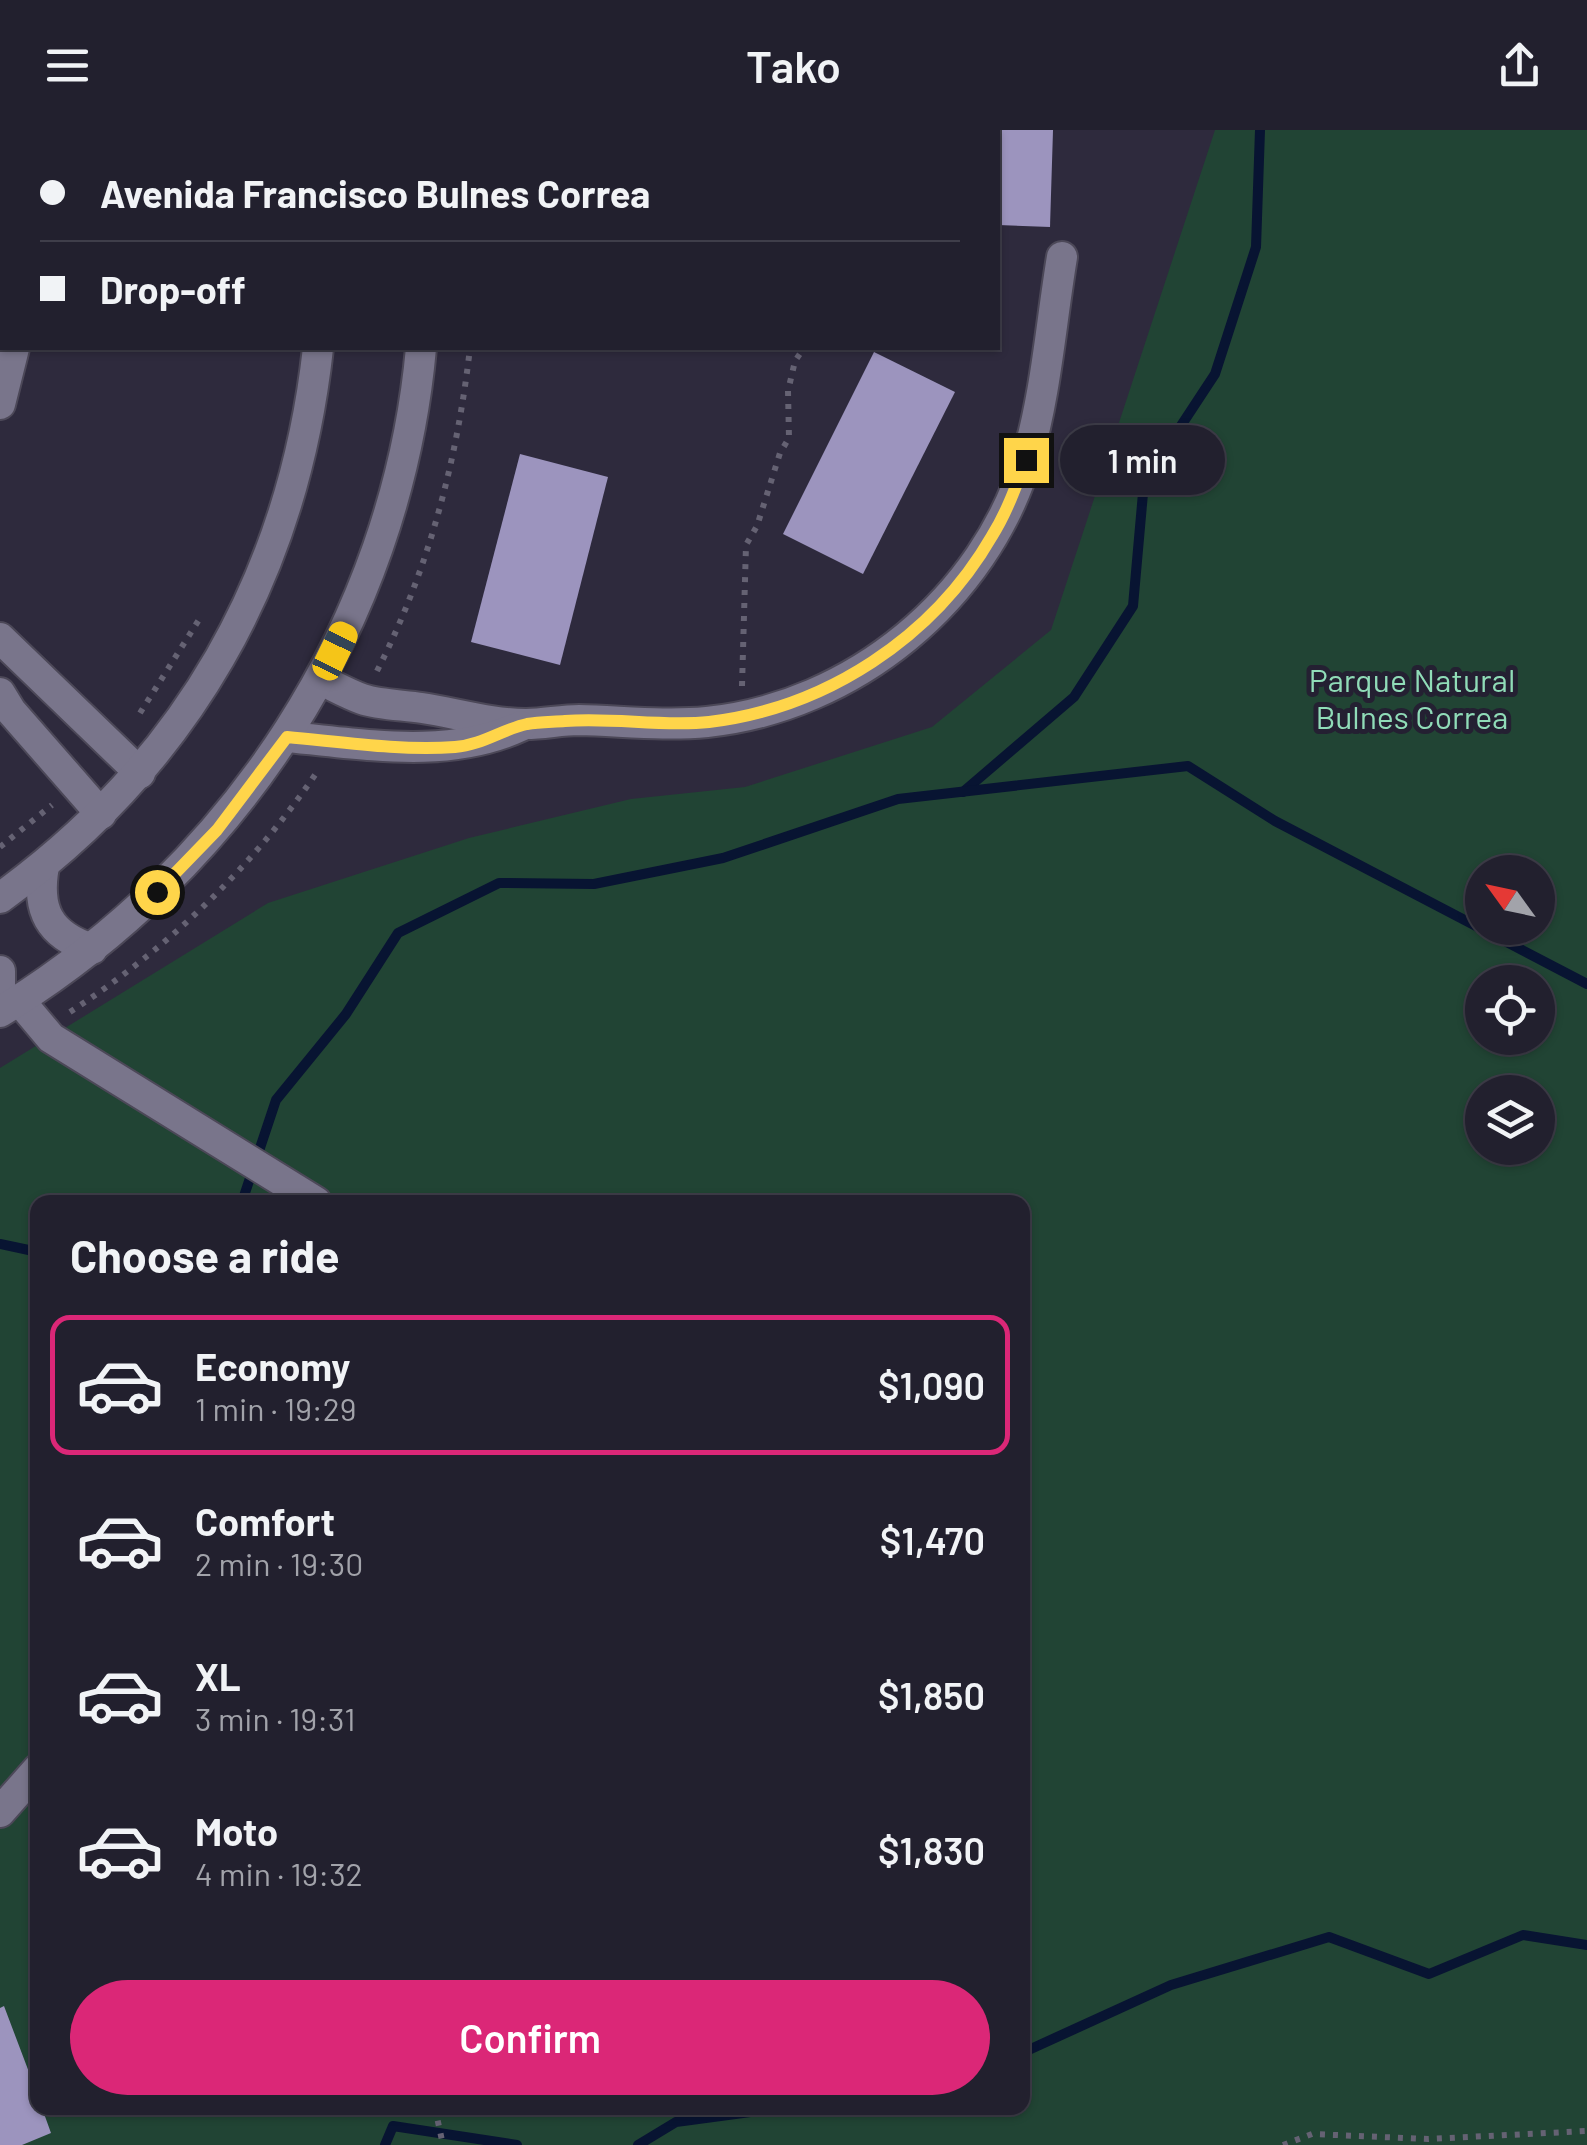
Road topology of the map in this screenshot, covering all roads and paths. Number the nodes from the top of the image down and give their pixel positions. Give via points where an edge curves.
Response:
1 (1062, 257) dead end
2 (14, 350) edge
3 (318, 350) edge
4 (421, 350) edge
5 (803, 350) edge
6 (0, 404) edge
7 (208, 606) dead end
8 (0, 638) edge
9 (321, 680) junction
10 (0, 693) edge
11 (741, 717) junction
12 (524, 724) junction
13 (287, 737) junction
14 (110, 745) junction
15 (140, 773) junction
16 (74, 784) junction
17 (101, 814) junction
18 (0, 846) edge
19 (44, 866) junction
20 (0, 898) edge
21 (92, 949) junction
22 (0, 971) edge
23 (6, 1002) edge
24 (305, 1195) edge
25 (30, 1778) edge
26 (0, 1812) edge
27 (437, 2115) edge
28 (1587, 2132) edge
29 (444, 2145) edge
30 (1284, 2145) edge

1 - 11 street via 1026,460 993,536 968,573 918,627 872,663 793,702
2 - 6 street
3 - 15 street via 302,454 265,569 210,676
4 - 9 street via 393,500 374,562
5 - 11 path via 788,391 789,438 746,545
7 - 14 path via 141,712
8 - 14 street
9 - 12 street via 363,700
9 - 13 street
10 - 16 street
11 - 12 street
12 - 13 street via 457,747
13 - 21 street via 178,872
14 - 15 street
15 - 17 street
16 - 17 street
16 - 18 path
17 - 19 street
19 - 20 street
19 - 21 street via 40,887 54,928
21 - 23 street
22 - 23 street
23 - 24 street via 50,1038
25 - 26 street
27 - 29 path
28 - 30 path via 1428,2139 1312,2134

